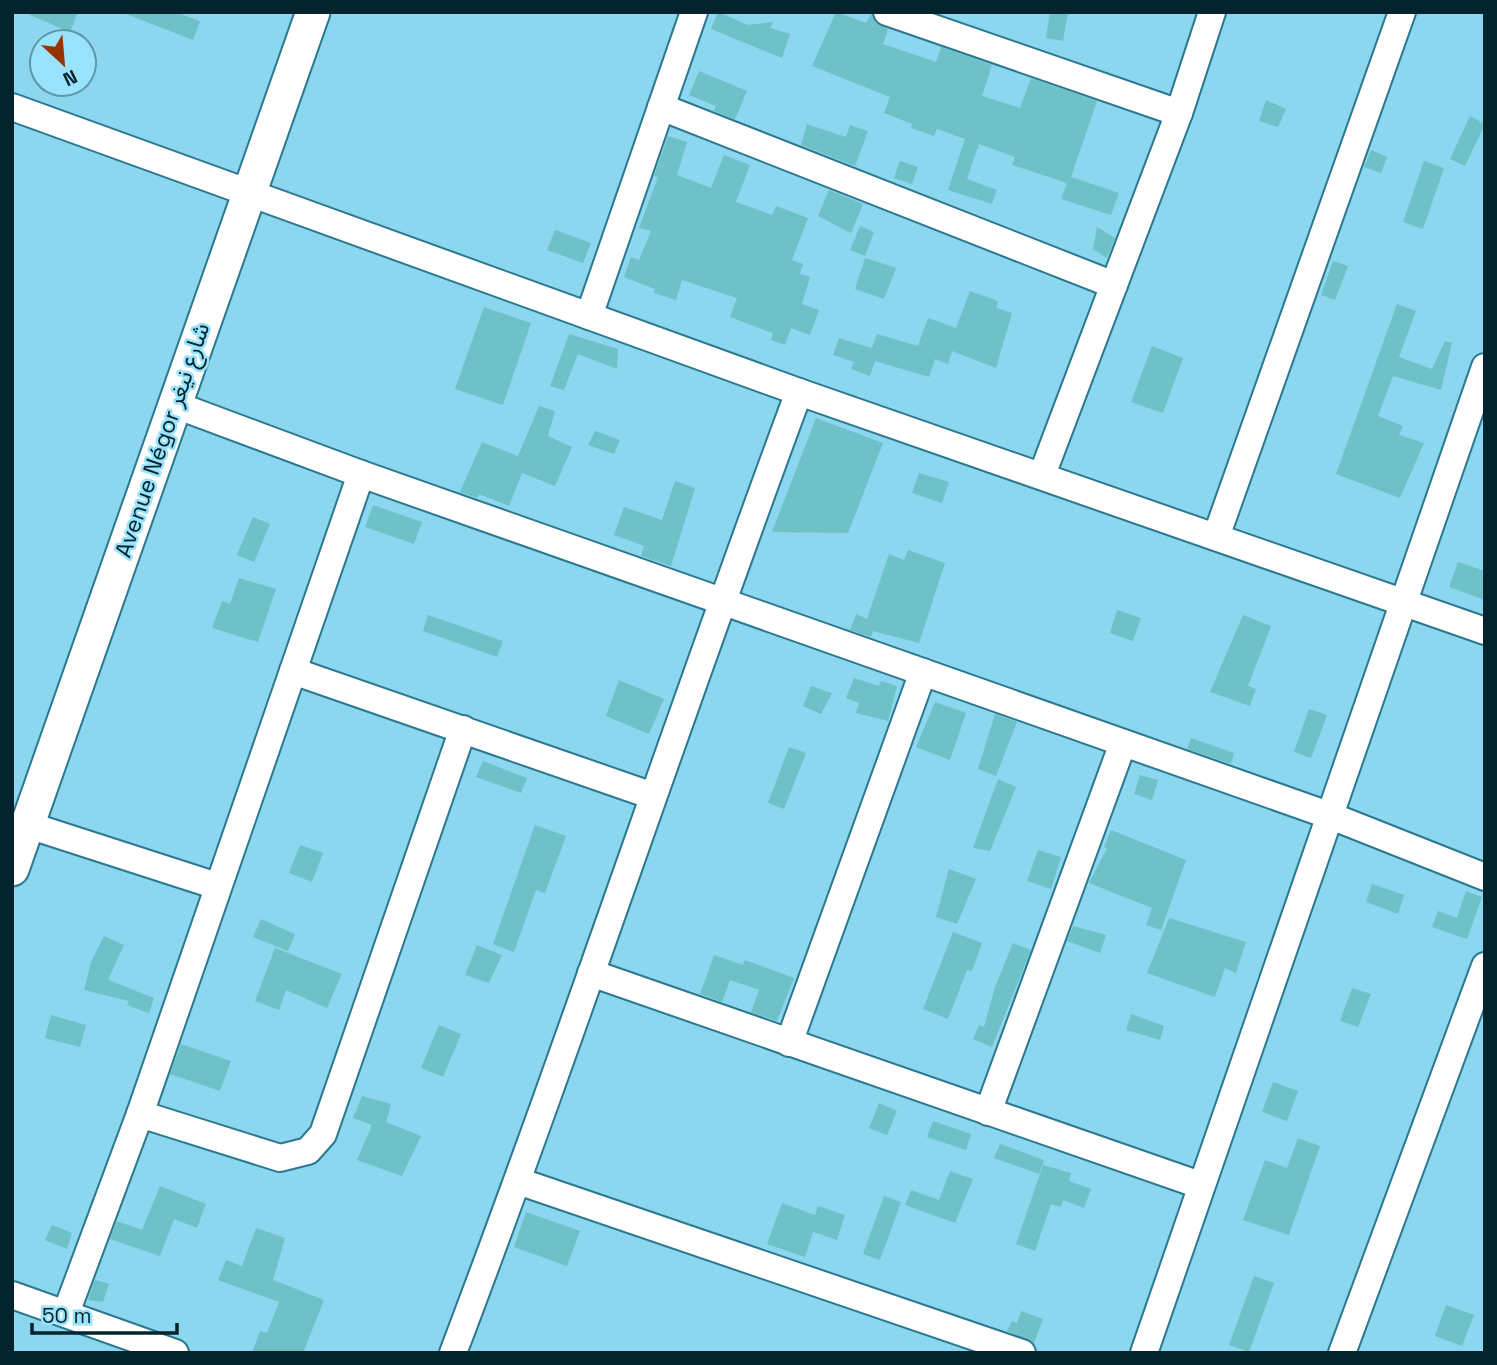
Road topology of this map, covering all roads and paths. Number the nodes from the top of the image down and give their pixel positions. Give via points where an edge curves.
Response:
1 (313, 12) edge
2 (694, 12) edge
3 (887, 12) edge
4 (1212, 12) edge
5 (1402, 12) edge
6 (12, 107) edge
7 (661, 107) junction
8 (1179, 113) junction
9 (249, 192) junction
10 (1114, 285) junction
11 (590, 316) junction
12 (1485, 367) edge
13 (799, 392) junction
14 (173, 404) junction
15 (1476, 415) edge
16 (361, 474) junction
17 (1042, 475) junction
18 (1216, 537) junction
19 (721, 601) junction
20 (1404, 601) junction
21 (1485, 631) edge
22 (293, 671) junction
23 (923, 672) junction
24 (463, 729) junction
25 (1123, 743) junction
26 (653, 796) junction
27 (1331, 816) junction
28 (29, 825) junction
29 (12, 869) edge
30 (1485, 877) edge
31 (217, 886) junction
32 (1485, 966) edge
33 (591, 973) junction
34 (789, 1043) junction
35 (988, 1112) junction
36 (140, 1114) junction
37 (518, 1181) junction
38 (1200, 1185) junction
39 (12, 1295) edge
40 (66, 1313) junction
41 (175, 1353) edge
42 (453, 1353) edge
43 (1022, 1353) edge
44 (1144, 1353) edge
45 (1342, 1353) edge

1 - 9 main road, Avenue Négor شارع نيغر
2 - 7 street
3 - 8 street
4 - 8 street
5 - 18 street
6 - 9 street
7 - 10 street
7 - 11 street
8 - 10 street
9 - 11 street
9 - 14 main road, Avenue Négor شارع نيغر
10 - 17 street
11 - 13 street
12 - 15 street
13 - 17 street
13 - 19 street
14 - 16 street
14 - 28 main road, Avenue Négor شارع نيغر
15 - 20 street
16 - 19 street
16 - 22 street
17 - 18 street
18 - 20 street
19 - 23 street
19 - 26 street
20 - 21 street
20 - 27 street
22 - 24 street
22 - 31 street
23 - 25 street
23 - 34 street
24 - 26 street
24 - 36 street via 323,1134 308,1151 280,1158
25 - 27 street
25 - 35 street
26 - 33 street
27 - 30 street
27 - 38 street
28 - 29 main road, Avenue Négor شارع نيغر
28 - 31 street
31 - 36 street
32 - 45 street
33 - 34 street
33 - 37 street
34 - 35 street
35 - 38 street
36 - 40 street
37 - 42 street
37 - 43 street
38 - 44 street
39 - 40 street
40 - 41 street

